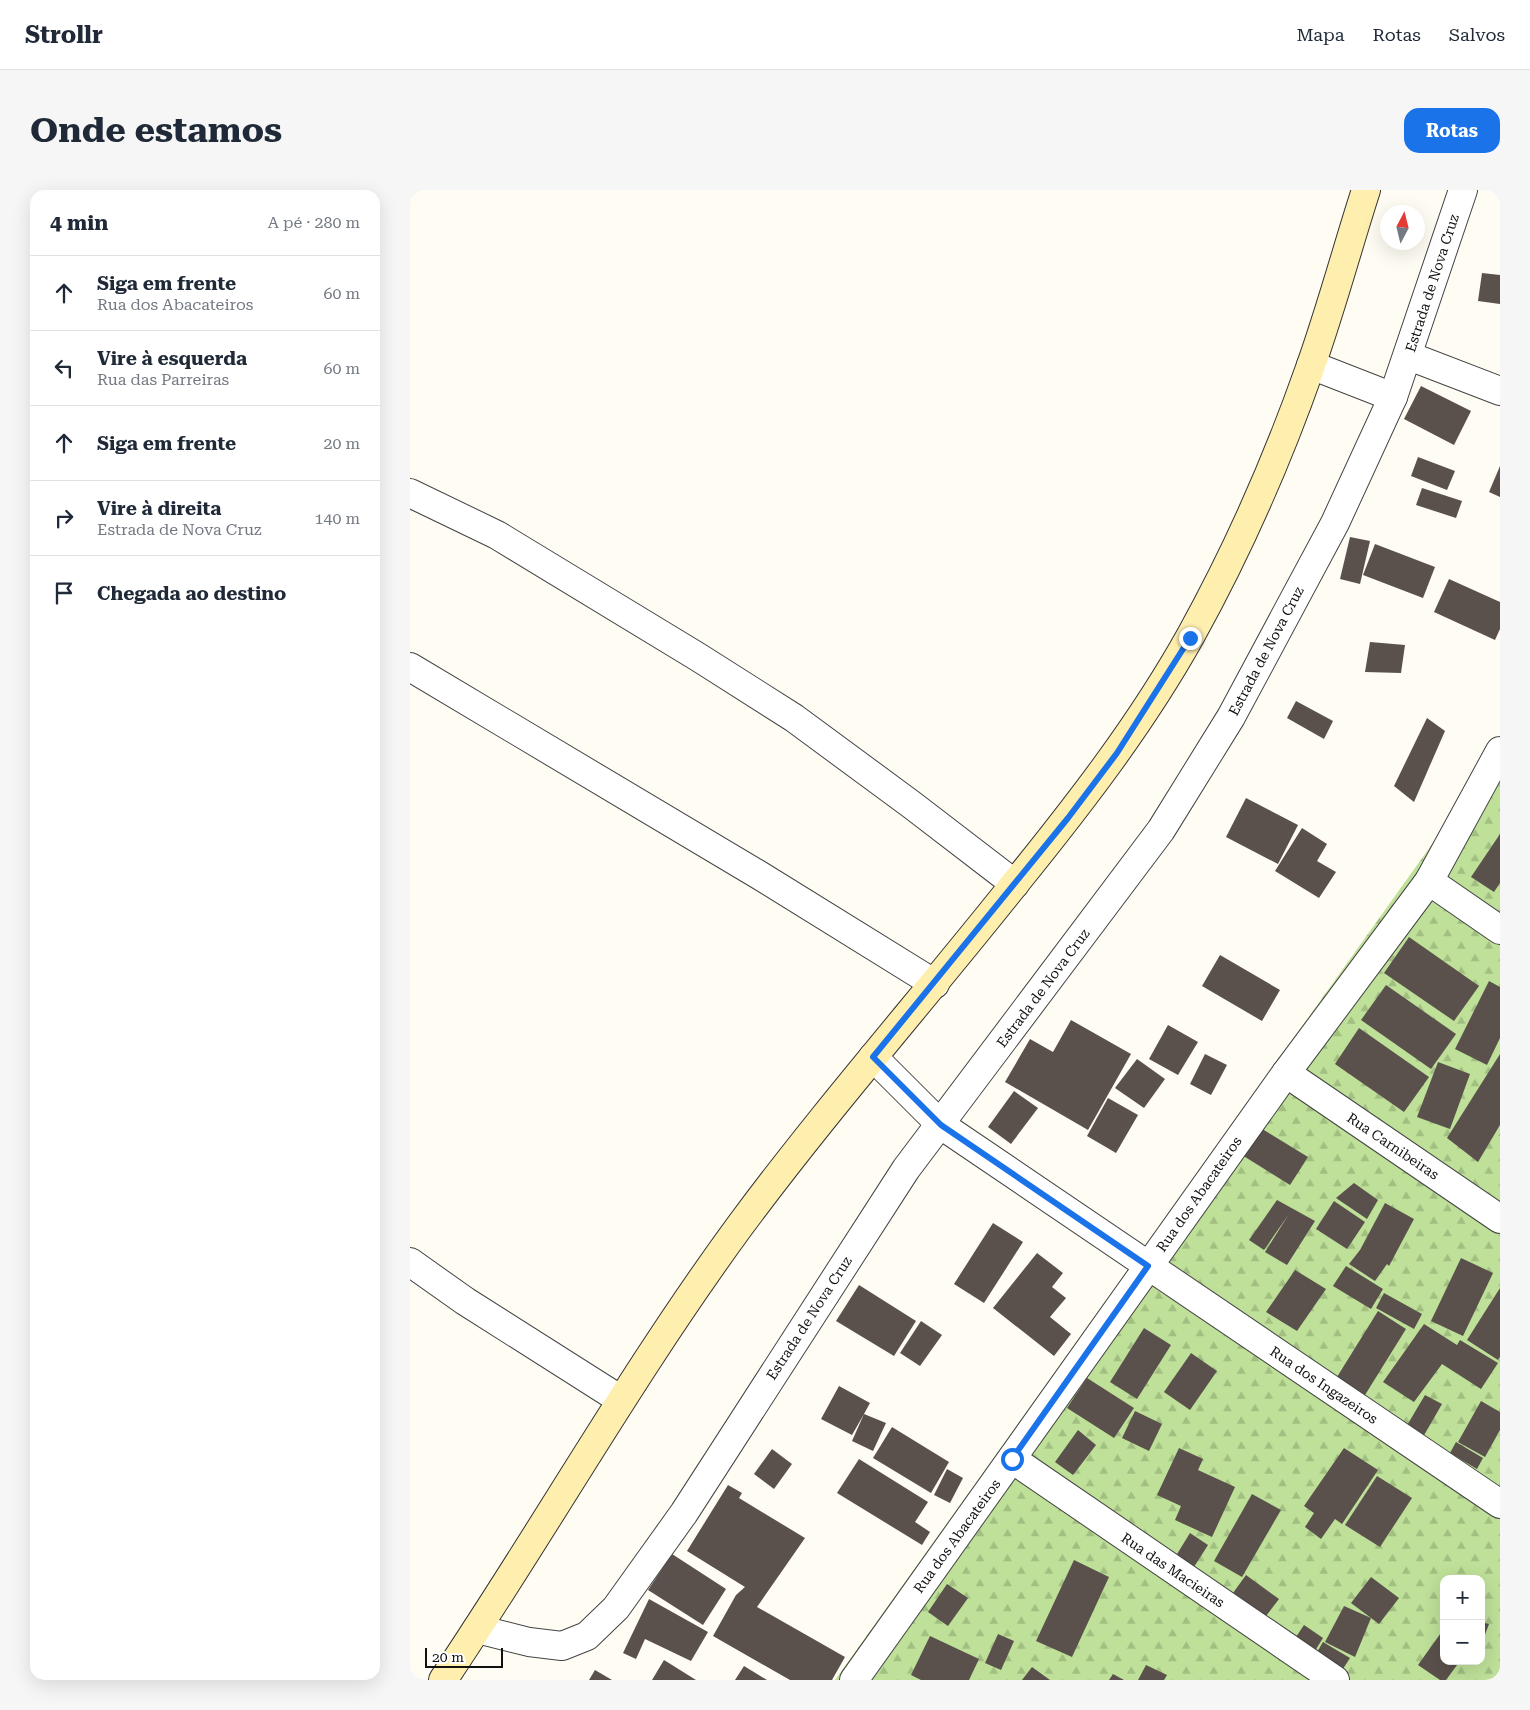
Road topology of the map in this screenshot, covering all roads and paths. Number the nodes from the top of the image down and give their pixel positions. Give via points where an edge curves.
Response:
1 (1366, 190) edge
2 (1463, 190) edge
3 (1408, 356) junction
4 (1311, 365) junction
5 (1500, 391) edge
6 (1393, 397) junction
7 (410, 493) edge
8 (410, 667) edge
9 (1500, 751) edge
10 (1429, 881) junction
11 (1015, 884) junction
12 (1500, 930) edge
13 (935, 984) junction
14 (873, 1057) junction
15 (1286, 1073) junction
16 (941, 1125) junction
17 (1500, 1219) edge
18 (410, 1262) edge
19 (1148, 1266) junction
20 (621, 1400) junction
21 (1012, 1459) junction
22 (1500, 1504) edge
23 (477, 1629) junction
24 (443, 1680) edge
25 (854, 1680) edge
26 (1335, 1680) edge

1 - 4 main road
2 - 3 street, Estrada de Nova Cruz
3 - 5 street
3 - 6 street, Estrada de Nova Cruz
4 - 6 street
4 - 11 main road via 1230,562 1190,638 1117,753
6 - 16 street, Estrada de Nova Cruz via 1335,524 1231,717 1161,830
7 - 11 street via 497,535 794,718
8 - 13 street
9 - 10 street, Rua dos Abacateiros
10 - 12 street
10 - 15 street, Rua dos Abacateiros
11 - 13 main road
13 - 14 main road
14 - 16 street, Rua dos Ingazeiros
14 - 20 main road via 739,1228
15 - 17 street, Rua Carnibeiras
15 - 19 street, Rua dos Abacateiros
16 - 19 street, Rua dos Ingazeiros
16 - 23 street, Estrada de Nova Cruz via 906,1169 684,1513 616,1608 587,1636 562,1646 529,1642
18 - 20 street via 465,1301
19 - 21 street, Rua dos Abacateiros
19 - 22 street, Rua dos Ingazeiros
20 - 23 main road
21 - 25 street, Rua dos Abacateiros
21 - 26 street, Rua das Macieiras
23 - 24 main road

